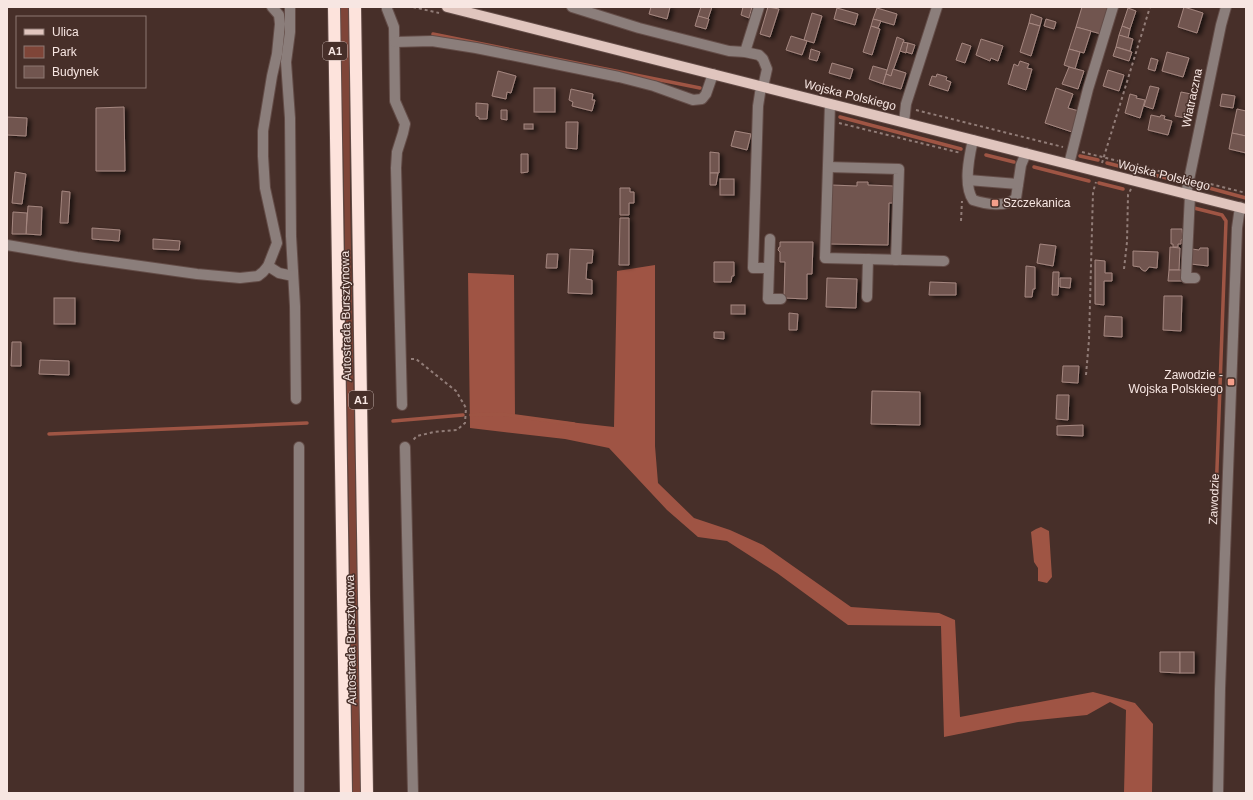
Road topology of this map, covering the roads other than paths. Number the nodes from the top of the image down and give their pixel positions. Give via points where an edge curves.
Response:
1 (272, 7) edge
2 (290, 7) edge
3 (334, 7) edge
4 (355, 7) edge
5 (387, 7) edge
6 (447, 7) edge
7 (572, 7) edge
8 (759, 7) edge
9 (937, 7) edge
10 (1113, 7) edge
11 (1226, 7) edge
12 (395, 42) junction
13 (745, 52) junction
14 (713, 74) junction
15 (762, 87) junction
16 (830, 104) junction
17 (904, 122) junction
18 (973, 140) junction
19 (1026, 153) junction
20 (1069, 164) junction
21 (828, 167) junction
22 (968, 180) junction
23 (1018, 184) junction
24 (1188, 194) junction
25 (1243, 208) edge
26 (770, 239) dead end
27 (7, 245) edge
28 (868, 259) junction
29 (896, 260) junction
30 (944, 261) dead end
31 (268, 266) junction
32 (769, 268) junction
33 (293, 276) junction
34 (1195, 278) dead end
35 (867, 297) dead end
36 (781, 300) dead end
37 (296, 399) dead end
38 (402, 405) dead end
39 (298, 447) dead end
40 (405, 447) road end
41 (300, 793) edge
42 (346, 793) edge
43 (367, 793) edge
44 (413, 793) edge
45 (1218, 793) edge

1 - 31 street via 279,15 280,24 278,54 263,131 263,156 265,188 277,243
2 - 33 street via 286,62 290,118
3 - 42 highway, Autostrada Bursztynowa / A1
4 - 43 highway, Autostrada Bursztynowa / A1
5 - 12 street via 394,27
6 - 14 main road, Wojska Polskiego
7 - 13 street via 638,28
8 - 13 street
9 - 17 street via 905,108
10 - 20 street
11 - 24 street, Wiatraczna via 1189,179
12 - 14 street via 432,41 528,58 619,77 693,100 702,99 706,94
12 - 38 street via 395,101 405,124 397,152 396,168
13 - 15 street via 759,55 763,59 766,69
14 - 15 main road, Wojska Polskiego
15 - 16 main road, Wojska Polskiego
15 - 32 street via 758,106 753,268
16 - 17 main road, Wojska Polskiego
16 - 21 street
17 - 18 main road, Wojska Polskiego
18 - 19 main road, Wojska Polskiego
18 - 22 street
19 - 20 main road, Wojska Polskiego
19 - 23 street
20 - 24 main road, Wojska Polskiego
21 - 28 street via 825,258
21 - 29 street via 899,169
22 - 23 street
22 - 23 street via 973,200 982,203 1005,204 1012,201 1016,198
24 - 25 main road, Wojska Polskiego
24 - 34 street, Wiatraczna via 1186,278
25 - 45 street, Zawodzie via 1236,236
26 - 32 street
27 - 31 street via 196,274 240,278 258,276
28 - 29 street
28 - 35 street
29 - 30 street
31 - 33 street via 279,273
32 - 36 street via 768,299
33 - 37 street
39 - 41 street
40 - 44 street

